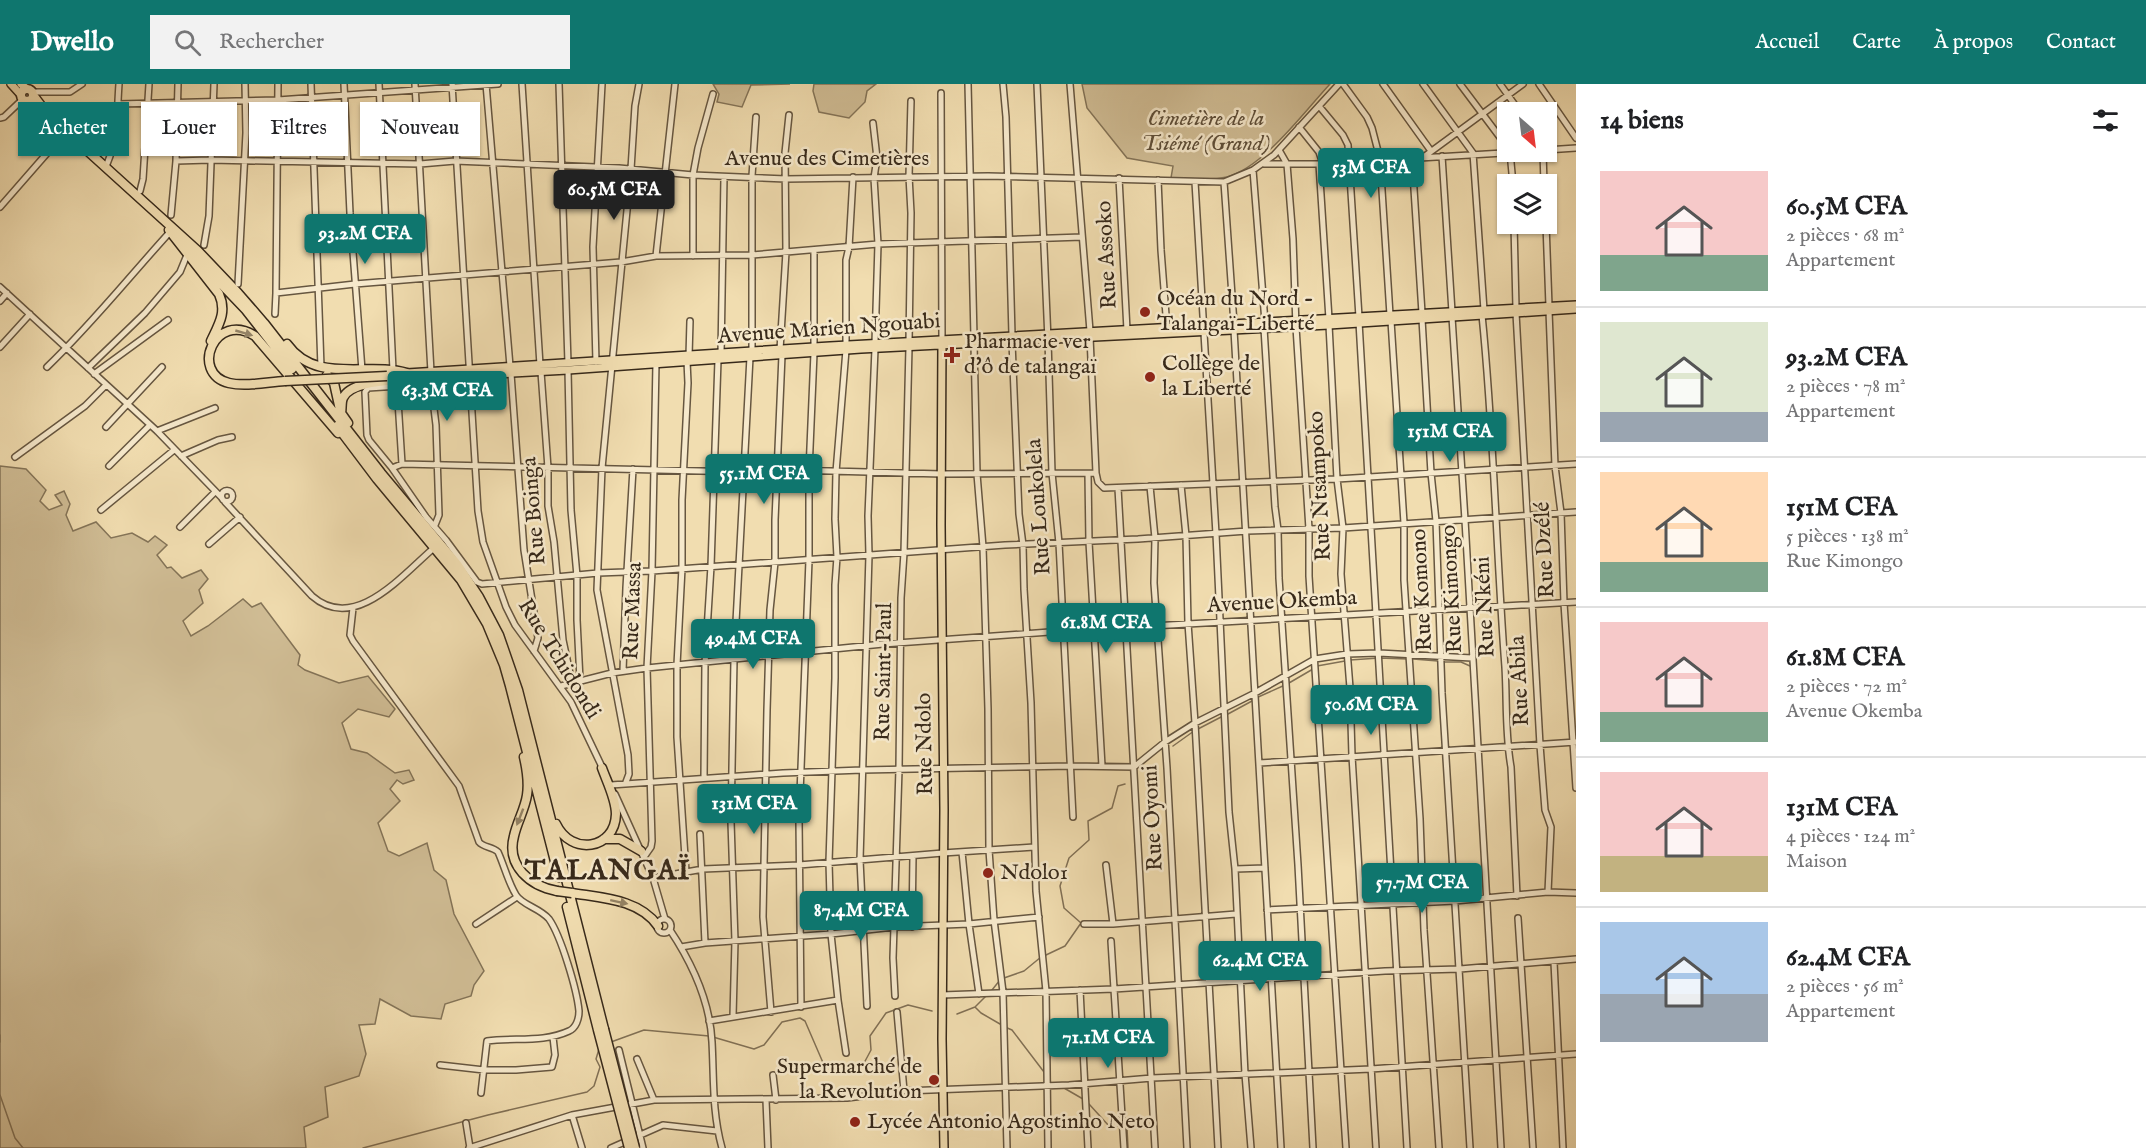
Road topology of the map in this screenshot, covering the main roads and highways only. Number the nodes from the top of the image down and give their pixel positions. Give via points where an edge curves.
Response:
1 (11, 84) edge
2 (26, 94) edge
3 (89, 156) edge
4 (93, 156) edge
5 (170, 231) junction
6 (201, 248) junction
7 (1576, 305) edge
8 (1549, 308) junction
9 (1576, 309) edge
10 (1204, 328) junction
11 (1090, 334) junction
12 (212, 341) junction
13 (942, 343) junction
14 (688, 359) junction
15 (612, 364) junction
16 (319, 366) junction
17 (568, 367) junction
18 (470, 372) junction
19 (389, 375) junction
20 (407, 376) junction
21 (341, 413) junction
22 (352, 446) junction
23 (396, 491) junction
24 (518, 718) junction
25 (602, 768) road end
26 (546, 796) junction
27 (604, 839) junction
28 (643, 854) road end
29 (658, 926) road end
30 (601, 1029) junction
31 (629, 1148) edge
32 (635, 1148) edge
33 (944, 1148) edge

1 - 2 main road
3 - 5 highway
4 - 6 highway
5 - 12 highway via 223,302 223,315
5 - 22 highway via 246,310
6 - 16 highway via 238,284 292,351
6 - 23 highway
7 - 8 main road, Avenue Marien Ngouabi
8 - 9 main road
8 - 10 main road, Avenue Marien Ngouabi
10 - 11 main road
10 - 11 main road, Avenue Marien Ngouabi
11 - 13 main road, Avenue Marien Ngouabi
12 - 19 highway, bridge via 210,365 214,373 234,384
12 -> 22 highway via 231,330 255,336
13 - 14 main road, Avenue Marien Ngouabi
13 - 33 main road, Rue Ndolo
14 - 15 main road, Avenue Marien Ngouabi
14 - 15 main road
15 - 17 main road
15 - 17 main road, Avenue Marien Ngouabi via 596,362
16 - 19 highway
16 - 21 highway via 334,383
17 - 18 main road, Avenue Marien Ngouabi
18 - 20 main road
18 - 20 main road, Avenue Marien Ngouabi
19 - 20 highway
20 - 21 highway via 354,387 343,398
21 - 23 highway
22 - 24 highway via 461,580 487,624 504,665
23 - 26 highway via 457,564 494,625 508,657
24 -> 29 highway, bridge via 528,785 514,834 513,855 518,869 538,886 630,904 647,913
24 - 30 highway
25 - 27 highway via 616,814
26 - 27 highway via 557,826 567,839 584,845
26 - 30 highway
27 - 28 highway via 625,841
30 - 31 highway, bridge
30 - 32 highway, bridge

